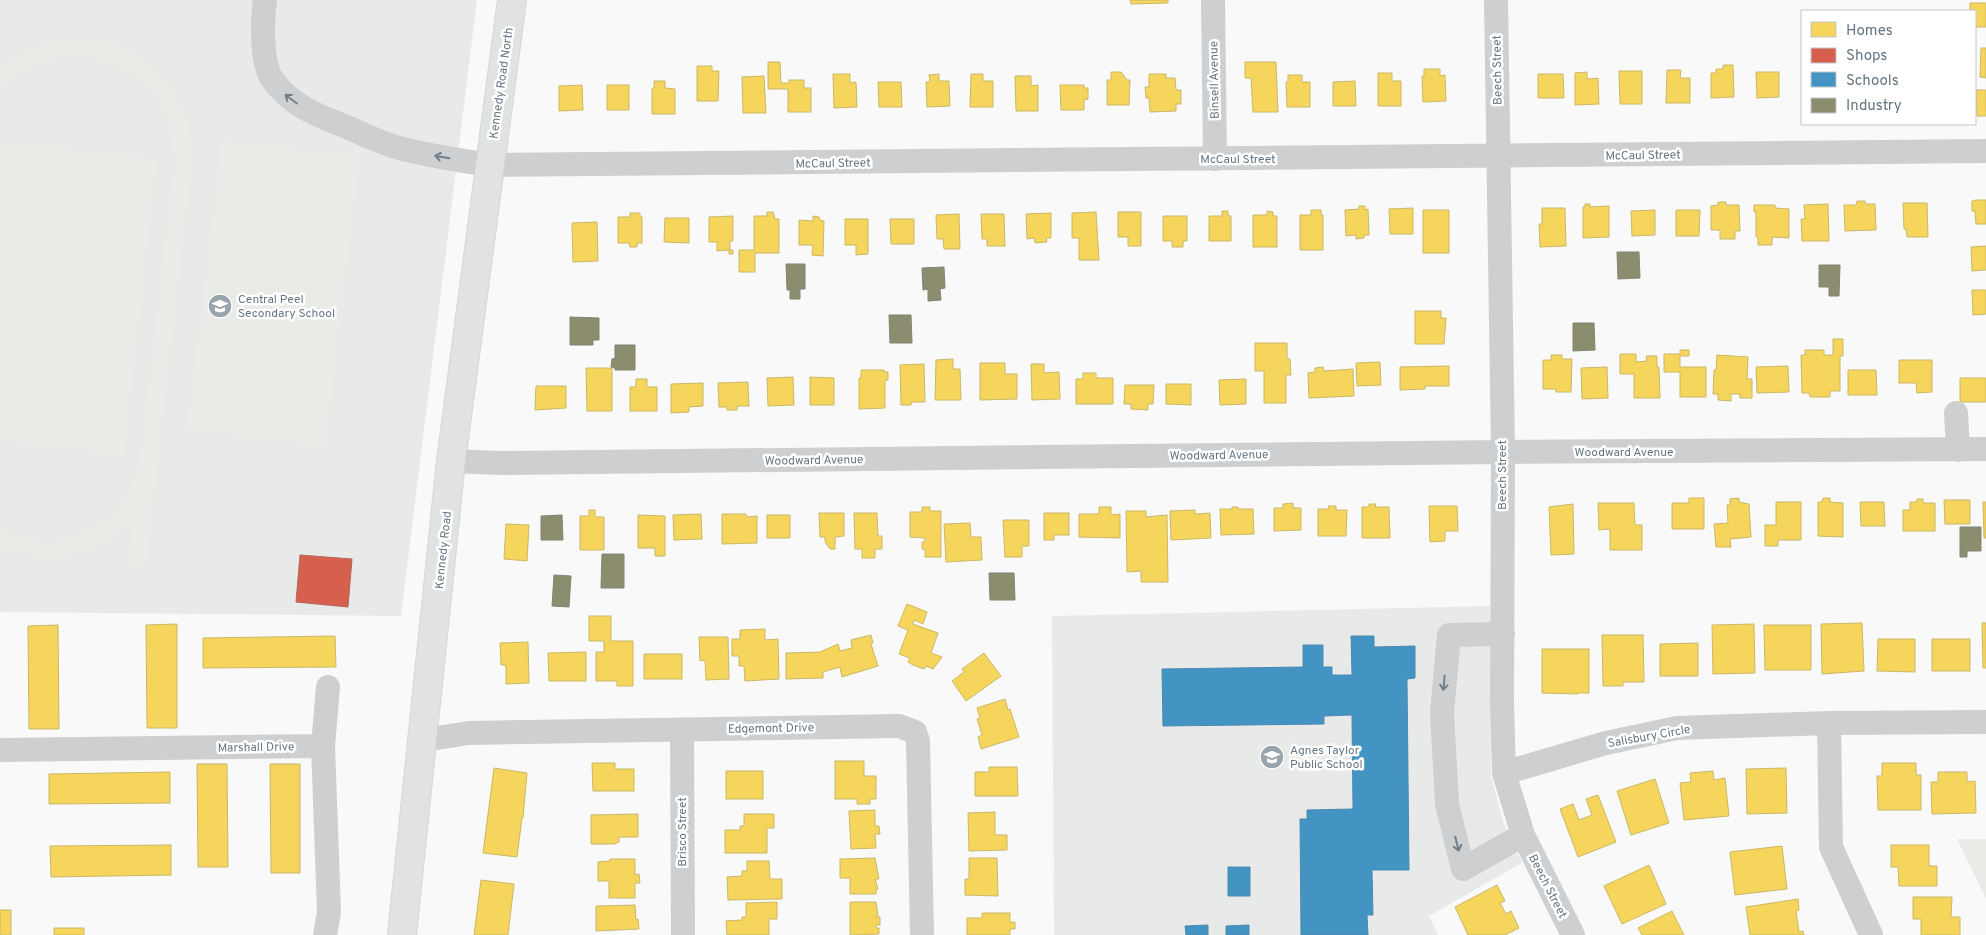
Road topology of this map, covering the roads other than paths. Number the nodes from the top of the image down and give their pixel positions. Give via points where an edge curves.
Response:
1 (265, 0) edge
2 (512, 0) edge
3 (1213, 0) edge
4 (1496, 0) edge
5 (1986, 151) edge
6 (1498, 157) junction
7 (1215, 159) junction
8 (490, 165) junction
9 (1956, 413) dead end
10 (1986, 449) edge
11 (1958, 450) junction
12 (1503, 452) junction
13 (451, 461) junction
14 (1502, 634) junction
15 (328, 687) dead end
16 (1986, 722) edge
17 (1829, 723) junction
18 (682, 730) junction
19 (424, 740) junction
20 (323, 746) junction
21 (0, 750) edge
22 (1504, 773) junction
23 (1522, 835) junction
24 (325, 935) edge
25 (402, 935) edge
26 (683, 935) edge
27 (922, 935) edge
28 (1573, 935) edge
29 (1871, 935) edge

8 -> 1 street, McCaul Street via 394,146 312,113 287,97 270,77 265,58
2 - 8 main road, Kennedy Road North
3 - 7 street, Binsell Avenue
4 - 6 street, Beech Street
5 - 6 street, McCaul Street
6 - 7 street, McCaul Street
6 - 12 street, Beech Street
7 - 8 street, McCaul Street
8 - 13 main road, Kennedy Road
9 - 11 street
10 - 11 street, Woodward Avenue
11 - 12 street, Woodward Avenue
12 - 13 street, Woodward Avenue
12 - 14 street, Beech Street
13 - 19 main road, Kennedy Road
14 - 22 street, Beech Street
14 -> 23 street via 1448,635 1442,713 1446,794 1463,869
15 - 20 street
16 - 17 street, Salisbury Circle
17 - 22 street, Salisbury Circle via 1677,728 1606,743
17 - 29 street via 1831,847
18 - 19 street, Edgemont Drive via 469,732
18 - 26 street, Brisco Street
18 - 27 street, Edgemont Drive via 875,725 899,726 915,732 920,763
19 - 25 main road, Kennedy Road
20 - 21 street, Marshall Drive
20 - 24 street via 329,912
22 - 23 street, Beech Street
23 - 28 street, Beech Street

